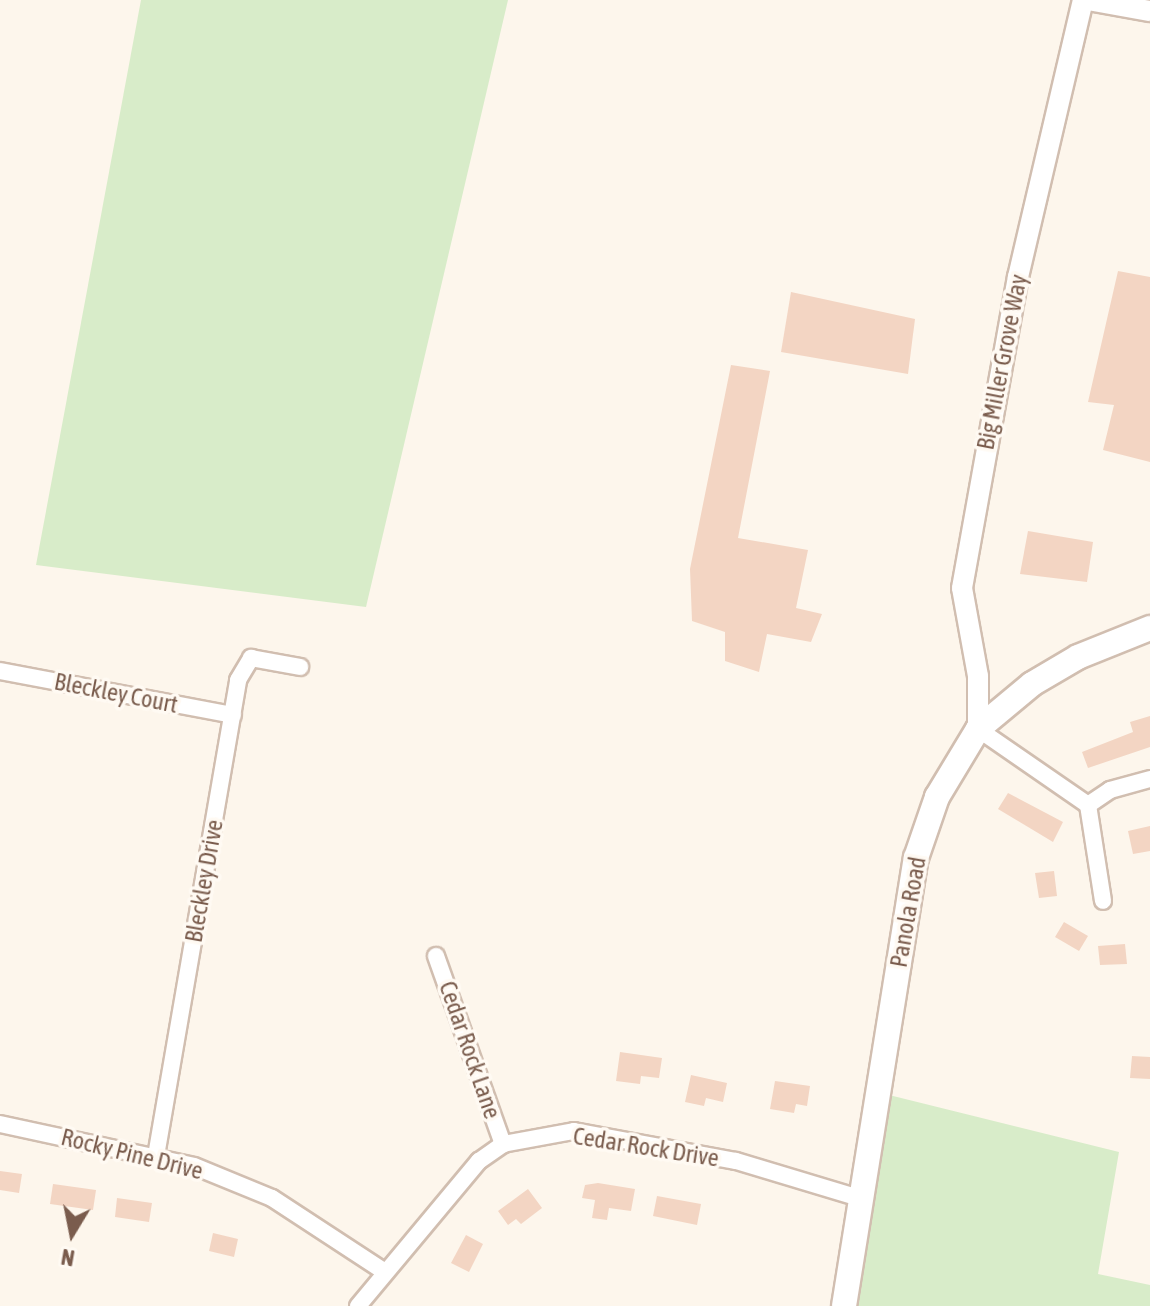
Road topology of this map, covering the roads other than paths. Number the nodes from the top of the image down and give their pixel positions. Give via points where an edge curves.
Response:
1 (1086, 0) edge
2 (1150, 11) edge
3 (1150, 628) edge
4 (300, 667) dead end
5 (0, 671) edge
6 (978, 676) junction
7 (1012, 701) junction
8 (233, 715) junction
9 (978, 729) junction
10 (1150, 779) edge
11 (1088, 805) junction
12 (1103, 901) dead end
13 (436, 956) dead end
14 (0, 1124) edge
15 (503, 1144) junction
16 (156, 1156) junction
17 (859, 1198) junction
18 (382, 1270) junction
19 (358, 1306) edge
20 (844, 1306) edge

1 - 2 street
1 - 6 street, Big Miller Grove Way via 1018,277 965,566 963,613
3 - 7 main road, Panola Road via 1078,657
4 - 8 street, Bleckley Drive via 251,658 238,680
5 - 8 street, Bleckley Court
6 - 7 street via 996,695
6 - 9 street, Big Miller Grove Way
7 - 9 main road, Panola Road
8 - 16 street, Bleckley Drive
9 - 11 street
9 - 17 main road, Panola Road via 937,797 916,858
10 - 11 street via 1110,790
11 - 12 street
13 - 15 street, Cedar Rock Lane
14 - 16 street, Rocky Pine Drive
15 - 17 street, Cedar Rock Drive via 574,1131 736,1161
15 - 18 street, Cedar Rock Drive via 479,1161
16 - 18 street, Rocky Pine Drive via 272,1198
17 - 20 main road, Panola Road
18 - 19 street, Cedar Rock Drive

